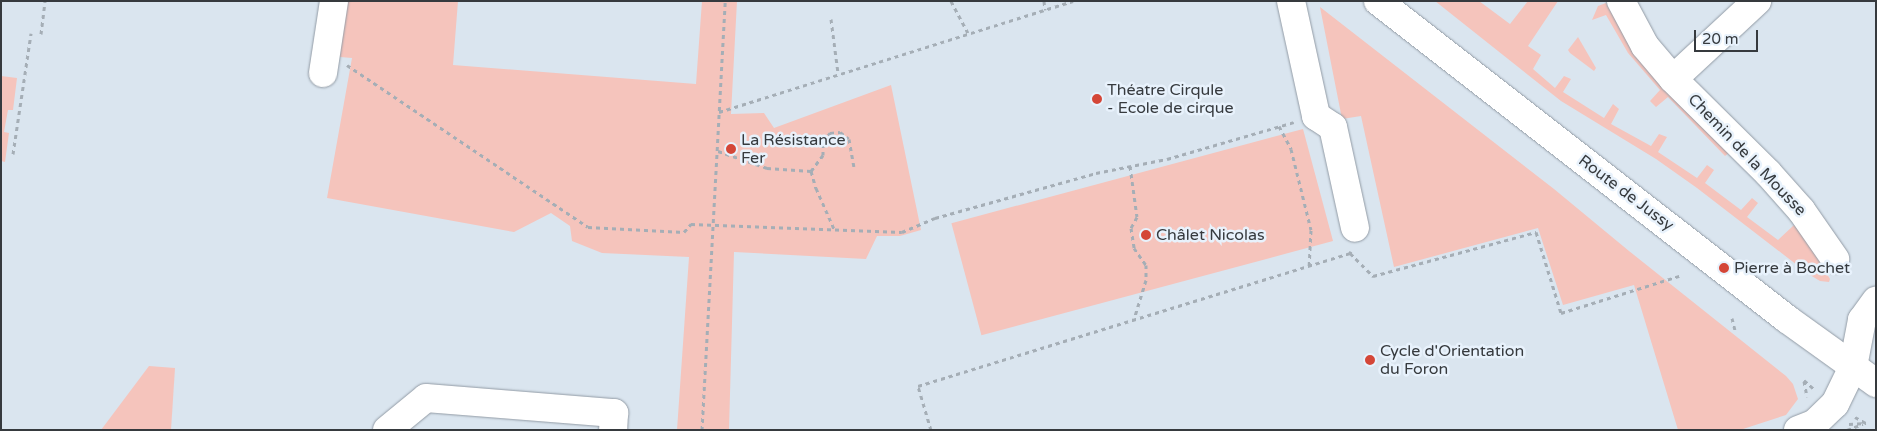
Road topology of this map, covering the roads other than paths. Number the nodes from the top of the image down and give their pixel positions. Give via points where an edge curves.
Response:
1 (334, 1) edge
2 (1291, 1) edge
3 (1378, 1) edge
4 (1622, 1) edge
5 (1757, 1) edge
6 (324, 67) road end
7 (1674, 79) junction
8 (1353, 241) road end
9 (1834, 259) dead end
10 (1876, 301) edge
11 (1876, 348) edge
12 (1852, 368) junction
13 (1876, 383) edge
14 (387, 430) edge
15 (613, 430) edge
16 (1798, 430) edge

1 - 6 main road
2 - 8 main road via 1316,116 1333,127
3 - 12 main road, Route de Jussy
4 - 7 main road, Chemin de la Mousse via 1645,46
5 - 7 main road
7 - 9 main road, Chemin de la Mousse via 1768,172 1807,218
10 - 12 main road via 1862,320
11 - 12 main road
12 - 13 main road, Route de Jussy
12 - 16 main road via 1830,409 1814,424
14 - 15 main road via 426,398 614,413

